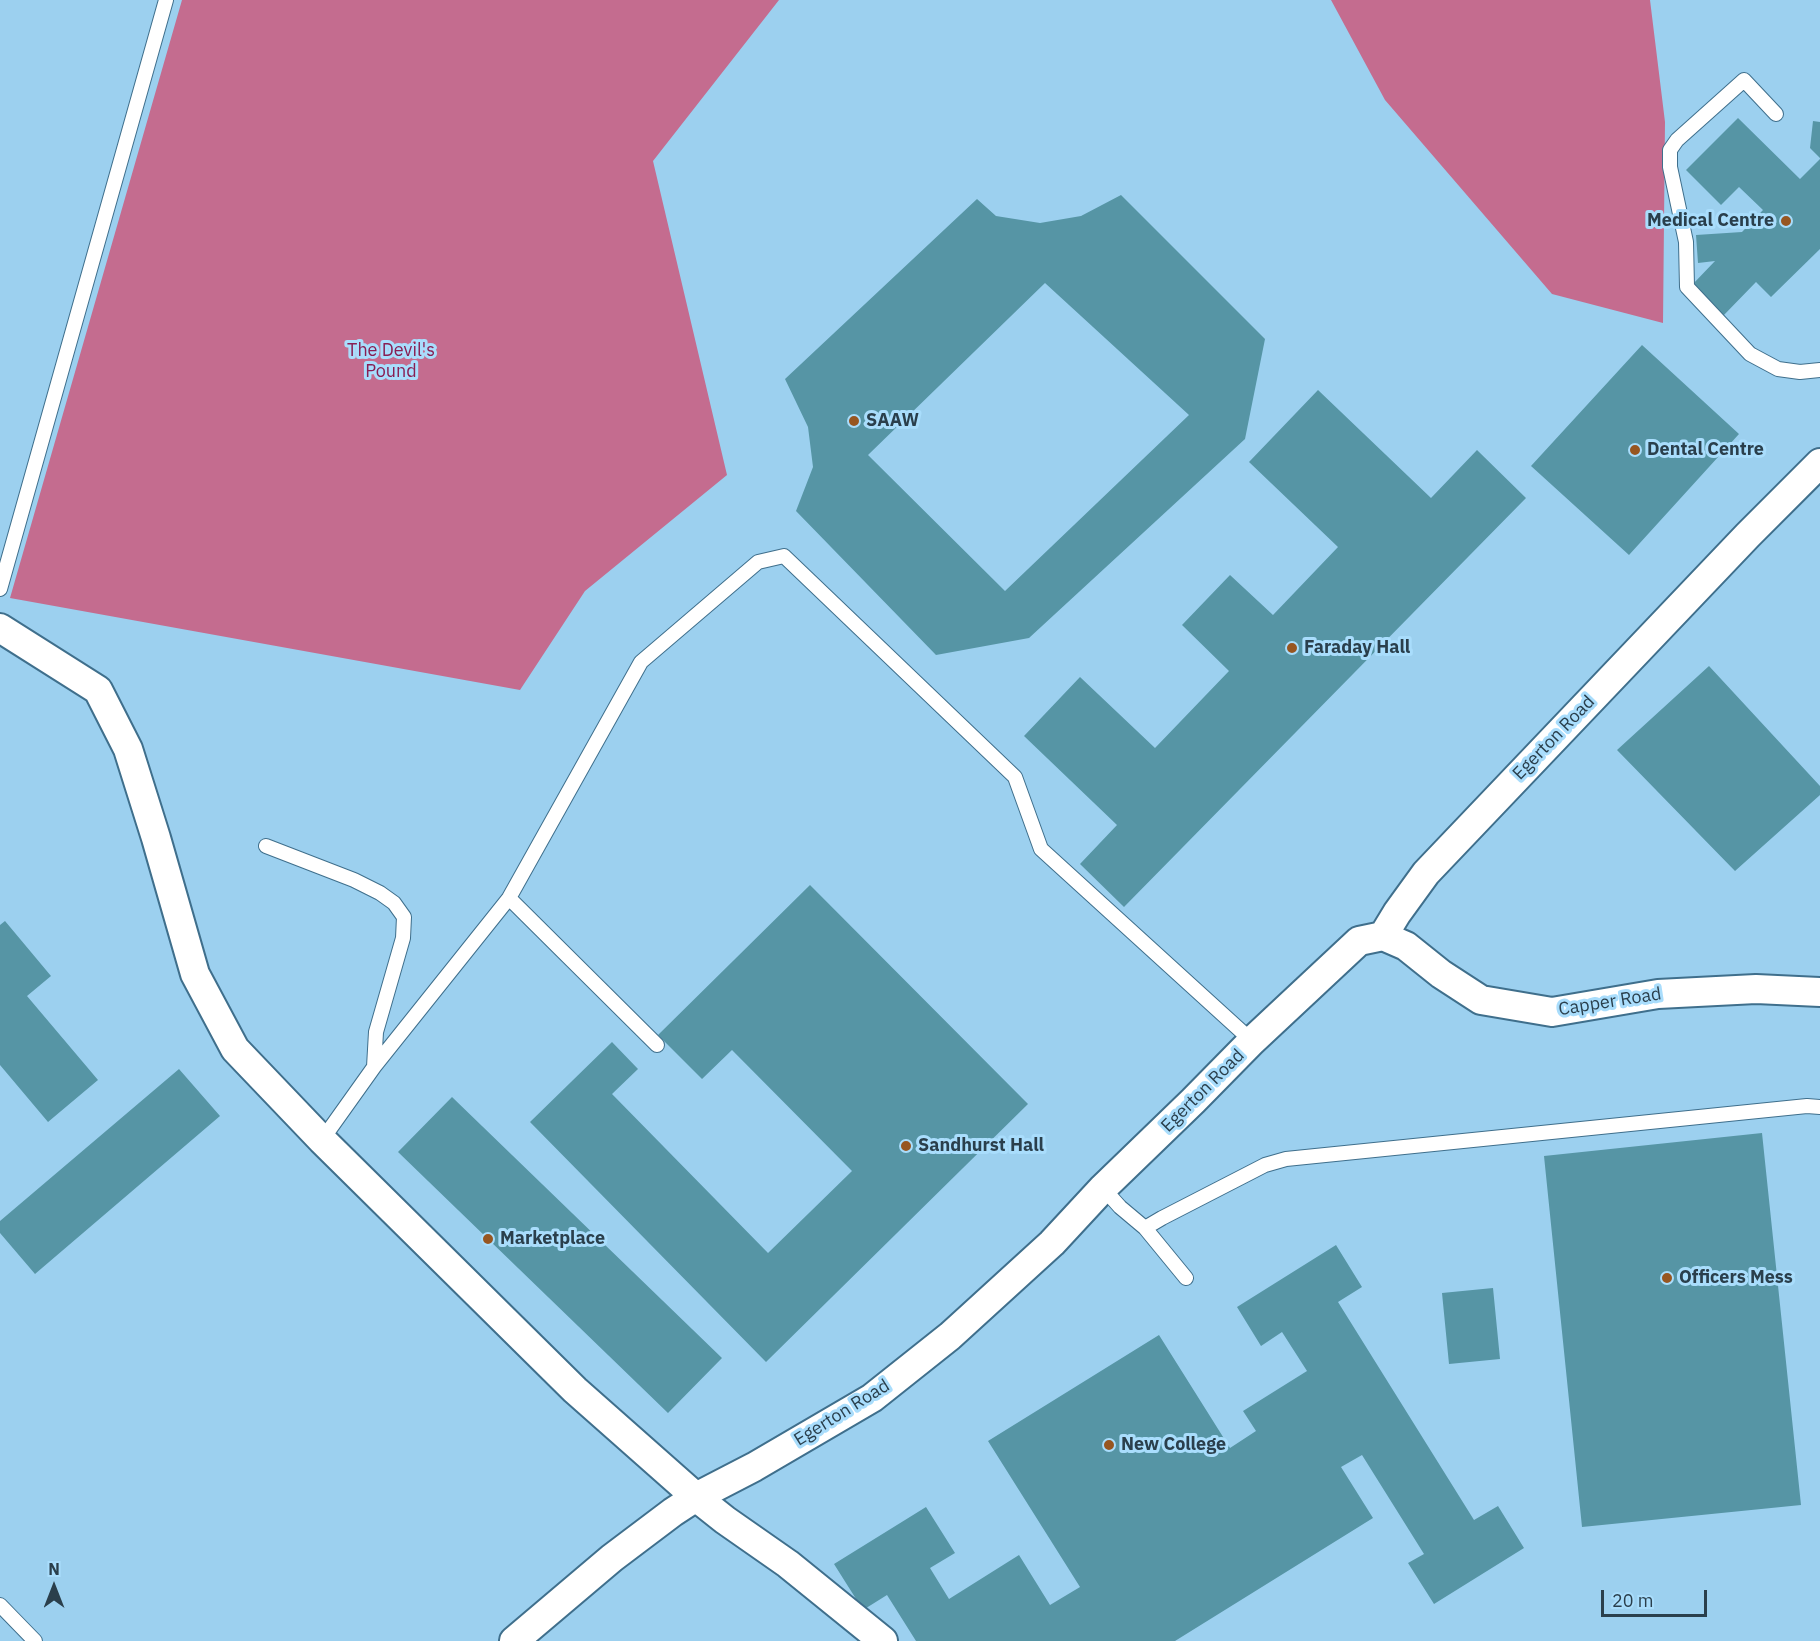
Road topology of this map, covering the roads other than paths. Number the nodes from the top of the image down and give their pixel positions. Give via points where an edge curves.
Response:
1 (166, 0) edge
2 (1776, 114) dead end
3 (1820, 370) edge
4 (1820, 463) edge
5 (0, 589) edge
6 (0, 628) edge
7 (266, 846) dead end
8 (509, 898) junction
9 (1383, 936) junction
10 (1820, 992) edge
11 (1252, 1041) junction
12 (657, 1045) dead end
13 (375, 1067) junction
14 (1820, 1107) edge
15 (322, 1140) junction
16 (1103, 1188) junction
17 (1145, 1228) junction
18 (1186, 1278) dead end
19 (696, 1497) junction
20 (0, 1605) edge
21 (35, 1641) edge
22 (514, 1641) edge
23 (882, 1641) edge

1 - 5 lane
2 - 3 lane via 1744,80 1670,150 1686,242 1688,287 1750,354 1778,369
4 - 9 street, Egerton Road via 1425,873
6 - 15 street via 98,690 128,749 195,975 235,1049
7 - 13 lane via 380,893 404,917 401,948 376,1032
8 - 11 lane via 641,662 758,562 784,556 1016,777 1041,849
8 - 12 lane
8 - 13 lane
9 - 10 street, Capper Road via 1407,946 1481,999 1552,1012 1658,994 1756,989
9 - 11 street, Egerton Road via 1359,940
11 - 16 street, Egerton Road
13 - 15 lane
14 - 17 lane via 1286,1159 1265,1165
15 - 19 street via 575,1390
16 - 17 lane
16 - 19 street, Egerton Road via 1052,1243 958,1328 872,1398
17 - 18 lane
19 - 22 street, Egerton Road via 612,1558
19 - 23 street via 788,1564
20 - 21 lane

